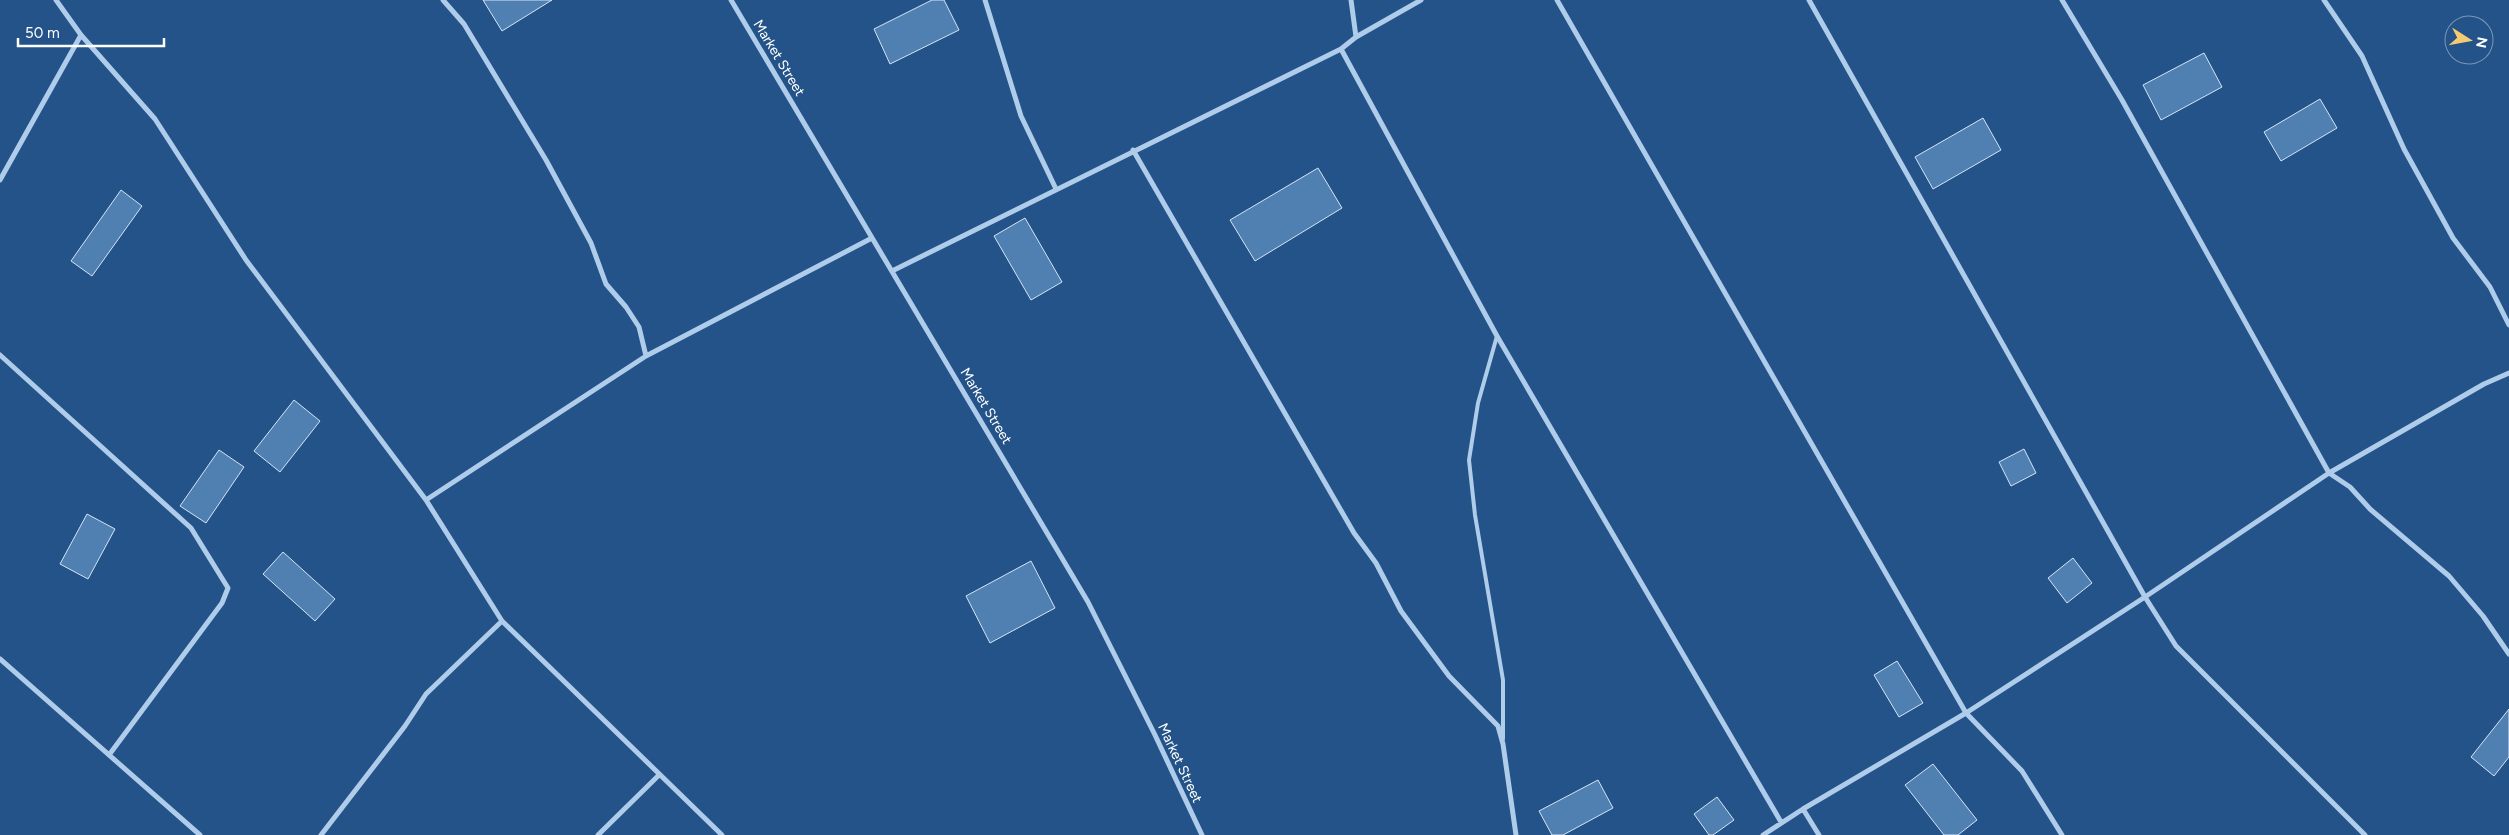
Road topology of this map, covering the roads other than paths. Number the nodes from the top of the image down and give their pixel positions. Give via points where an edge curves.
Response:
1 (56, 0) edge
2 (443, 0) edge
3 (731, 0) edge
4 (985, 0) edge
5 (1351, 0) edge
6 (1421, 0) edge
7 (1557, 0) edge
8 (1810, 0) edge
9 (2062, 0) edge
10 (2324, 0) edge
11 (81, 35) junction
12 (1356, 37) junction
13 (1341, 49) junction
14 (1133, 150) junction
15 (0, 180) edge
16 (1056, 189) junction
17 (872, 238) junction
18 (892, 271) junction
19 (2509, 325) edge
20 (1496, 336) junction
21 (0, 355) edge
22 (646, 356) junction
23 (2509, 373) edge
24 (2329, 473) junction
25 (426, 500) junction
26 (2145, 597) junction
27 (502, 621) junction
28 (2509, 654) edge
29 (0, 659) edge
30 (1966, 713) junction
31 (1503, 744) junction
32 (109, 755) junction
33 (659, 775) junction
34 (1803, 809) junction
35 (1780, 822) junction
36 (200, 835) edge
37 (321, 835) edge
38 (598, 835) edge
39 (722, 835) edge
40 (1202, 835) edge
41 (1516, 835) edge
42 (1763, 835) edge
43 (1820, 835) edge
44 (2062, 835) edge
45 (2365, 835) edge

1 - 11 street
2 - 22 street via 464,24 546,160 592,243 606,284 639,327
3 - 17 street, Market Street
4 - 16 street via 1021,116
5 - 12 street
6 - 12 street
7 - 30 street
8 - 26 street
9 - 24 street via 2122,100
10 - 19 street via 2362,56 2404,149 2453,238 2490,286
11 - 15 street
11 - 25 street via 155,119 246,260
12 - 13 street
13 - 14 street
13 - 20 street
14 - 16 street
14 - 31 street via 1354,533 1376,563 1401,611 1449,676 1498,726
16 - 18 street
17 - 18 street, Market Street
17 - 22 street
18 - 40 street, Market Street via 1088,602
20 - 31 lane via 1478,403 1469,460 1503,680
20 - 35 street
21 - 32 street via 191,528 228,588 222,603
22 - 25 street
23 - 24 street via 2484,384
24 - 26 street
24 - 28 street via 2350,487 2370,509 2449,576 2483,616
25 - 27 street
26 - 30 street
26 - 45 street via 2176,646
27 - 33 street
27 - 37 street via 426,694
29 - 32 street
30 - 34 street
30 - 44 street via 2022,771
31 - 41 street
32 - 36 street
33 - 38 street
33 - 39 street
34 - 35 street
34 - 43 street
35 - 42 street

